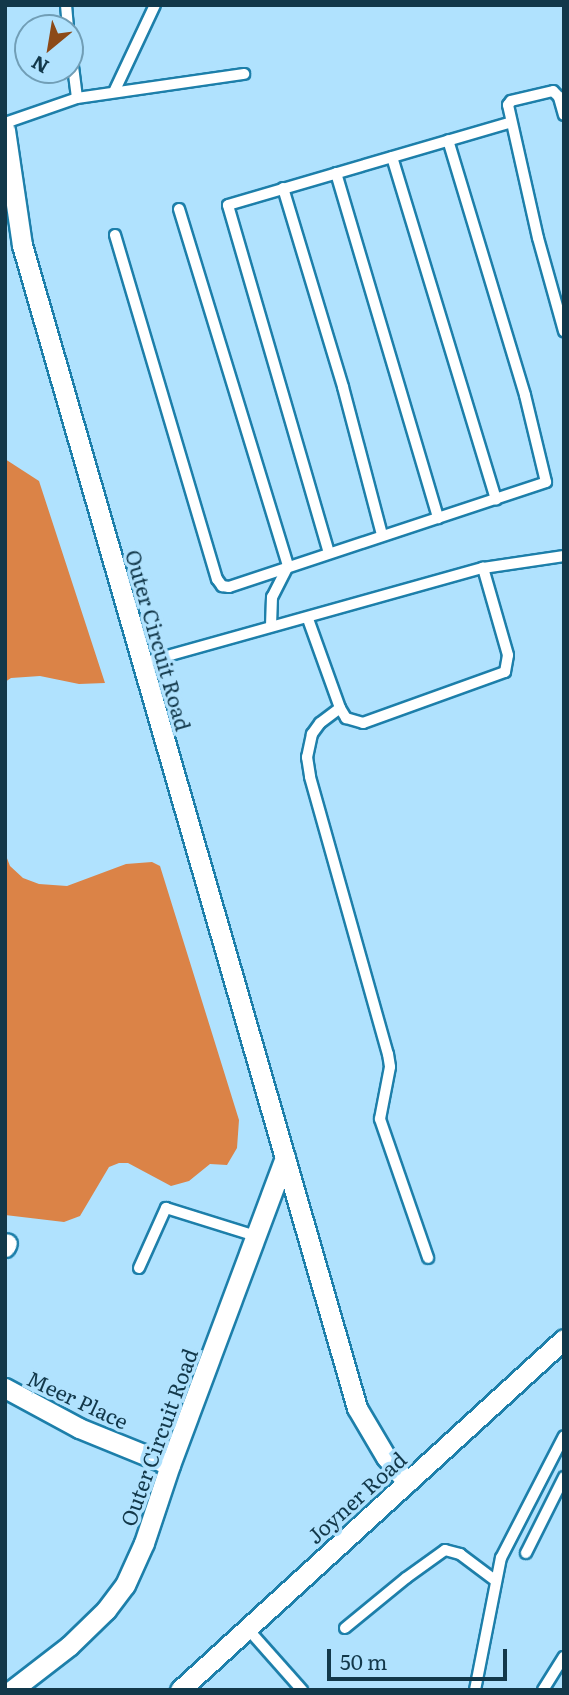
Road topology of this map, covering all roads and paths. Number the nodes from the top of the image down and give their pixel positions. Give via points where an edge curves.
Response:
1 (155, 5) edge
2 (244, 74) dead end
3 (75, 84) edge
4 (114, 92) junction
5 (77, 98) junction
6 (564, 115) edge
7 (511, 122) junction
8 (5, 123) edge
9 (5, 130) edge
10 (448, 140) junction
11 (392, 157) junction
12 (336, 173) junction
13 (283, 188) junction
14 (179, 209) dead end
15 (116, 235) dead end
16 (13, 247) edge
17 (564, 331) edge
18 (496, 500) junction
19 (438, 518) junction
20 (382, 535) junction
21 (329, 553) junction
22 (564, 556) edge
23 (288, 566) junction
24 (483, 568) junction
25 (308, 619) junction
26 (271, 626) junction
27 (142, 663) junction
28 (340, 708) junction
29 (285, 1158) junction
30 (256, 1236) junction
31 (428, 1258) dead end
32 (139, 1268) dead end
33 (563, 1343) edge
34 (5, 1388) edge
35 (564, 1436) edge
36 (170, 1465) junction
37 (564, 1477) edge
38 (407, 1482) junction
39 (526, 1553) dead end
40 (496, 1581) junction
41 (247, 1628) junction
42 (345, 1628) dead end
43 (564, 1657) edge
44 (12, 1690) edge
45 (180, 1690) edge
46 (302, 1690) edge
47 (475, 1690) edge
48 (543, 1690) edge

1 - 4 lane
2 - 4 lane
3 - 5 lane
4 - 5 lane
5 - 8 lane
6 - 7 lane via 553,91 509,102
7 - 10 lane
7 - 17 lane
9 - 16 street, Outer Circuit Road
10 - 11 lane
10 - 18 lane via 547,479 543,485
11 - 12 lane
11 - 18 lane
12 - 13 lane
12 - 19 lane
13 - 20 lane
13 - 21 lane via 231,203 227,209
14 - 23 lane
15 - 23 lane via 217,579 229,587
16 - 27 street, Outer Circuit Road
18 - 19 lane
19 - 20 lane
20 - 21 lane
21 - 23 lane
22 - 24 lane
23 - 26 lane via 272,597
24 - 25 lane
24 - 28 lane via 508,655 505,672 363,723 346,718
25 - 26 lane
25 - 28 lane
26 - 27 lane
27 - 29 street, Outer Circuit Road
28 - 31 lane via 312,734 307,757 310,777 388,1054 390,1068 380,1119
29 - 30 street, Outer Circuit Road
29 - 38 street, Outer Circuit Road via 357,1408
30 - 32 lane via 166,1208
30 - 36 street, Outer Circuit Road
33 - 38 street, Joyner Road
34 - 36 street, Meer Place via 79,1428
35 - 40 lane via 509,1537
36 - 44 street, Outer Circuit Road via 125,1585 69,1646
37 - 39 lane
38 - 41 street, Joyner Road
40 - 42 lane via 460,1554 446,1550
40 - 47 lane
41 - 45 street, Joyner Road
41 - 46 lane
43 - 48 lane

